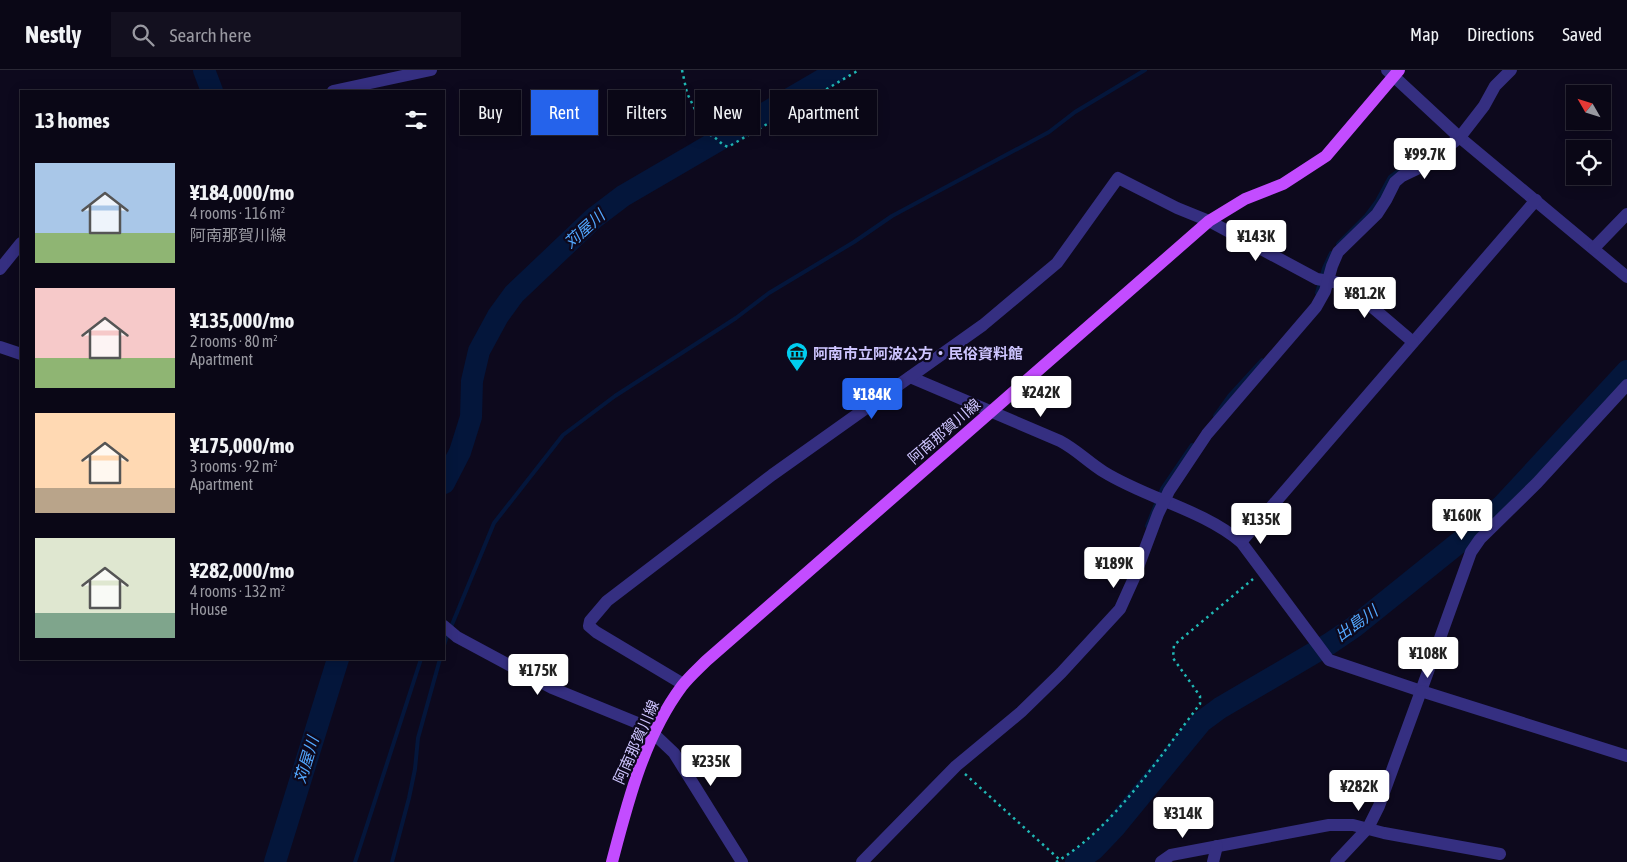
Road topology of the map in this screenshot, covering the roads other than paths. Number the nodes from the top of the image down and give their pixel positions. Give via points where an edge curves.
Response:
1 (431, 70) edge
2 (1511, 70) edge
3 (1394, 72) edge
4 (338, 90) edge
5 (1457, 135) junction
6 (1536, 200) junction
7 (1627, 214) edge
8 (1209, 220) junction
9 (20, 244) edge
10 (1594, 248) junction
11 (0, 269) edge
12 (1627, 277) edge
13 (1323, 281) junction
14 (1413, 342) junction
15 (0, 347) edge
16 (20, 354) edge
17 (910, 377) junction
18 (1627, 385) edge
19 (991, 412) junction
20 (1160, 498) junction
21 (1241, 542) junction
22 (445, 627) edge
23 (683, 684) junction
24 (1421, 691) junction
25 (654, 734) junction
26 (1627, 756) edge
27 (1368, 828) junction
28 (1217, 846) junction
29 (1500, 854) dead end
30 (612, 862) edge
31 (742, 862) edge
32 (862, 862) edge
33 (1161, 862) edge
34 (1214, 862) edge
35 (1336, 862) edge

1 - 4 street
2 - 5 street
3 - 5 street
3 - 8 main road, 阿南那賀川線 via 1326,156 1283,184 1245,199
5 - 6 street
5 - 13 street via 1425,165 1395,182 1377,214 1338,252
6 - 10 street
6 - 14 street
7 - 10 street
8 - 13 street
8 - 17 street via 1177,208 1118,178 1057,263 983,325
8 - 19 main road, 阿南那賀川線
9 - 11 street
10 - 12 street
13 - 14 street via 1345,284
13 - 20 street via 1325,291 1316,307 1207,434
14 - 21 street
15 - 16 street
17 - 19 street
17 - 23 street via 679,544 606,601 590,622 596,632
18 - 24 street via 1471,552
19 - 20 street via 1060,441 1104,472
19 - 23 main road, 阿南那賀川線
20 - 21 street via 1208,519
20 - 32 street via 1120,609 1021,712 956,766
21 - 24 street via 1329,660
22 - 25 street via 457,638 552,688 640,724
23 - 25 main road, 阿南那賀川線
24 - 26 street
24 - 27 street
25 - 30 main road, 阿南那賀川線 via 631,791
25 - 31 street via 674,753
27 - 28 street via 1329,825
27 - 29 street
27 - 35 street
28 - 33 street via 1171,855
28 - 34 street

